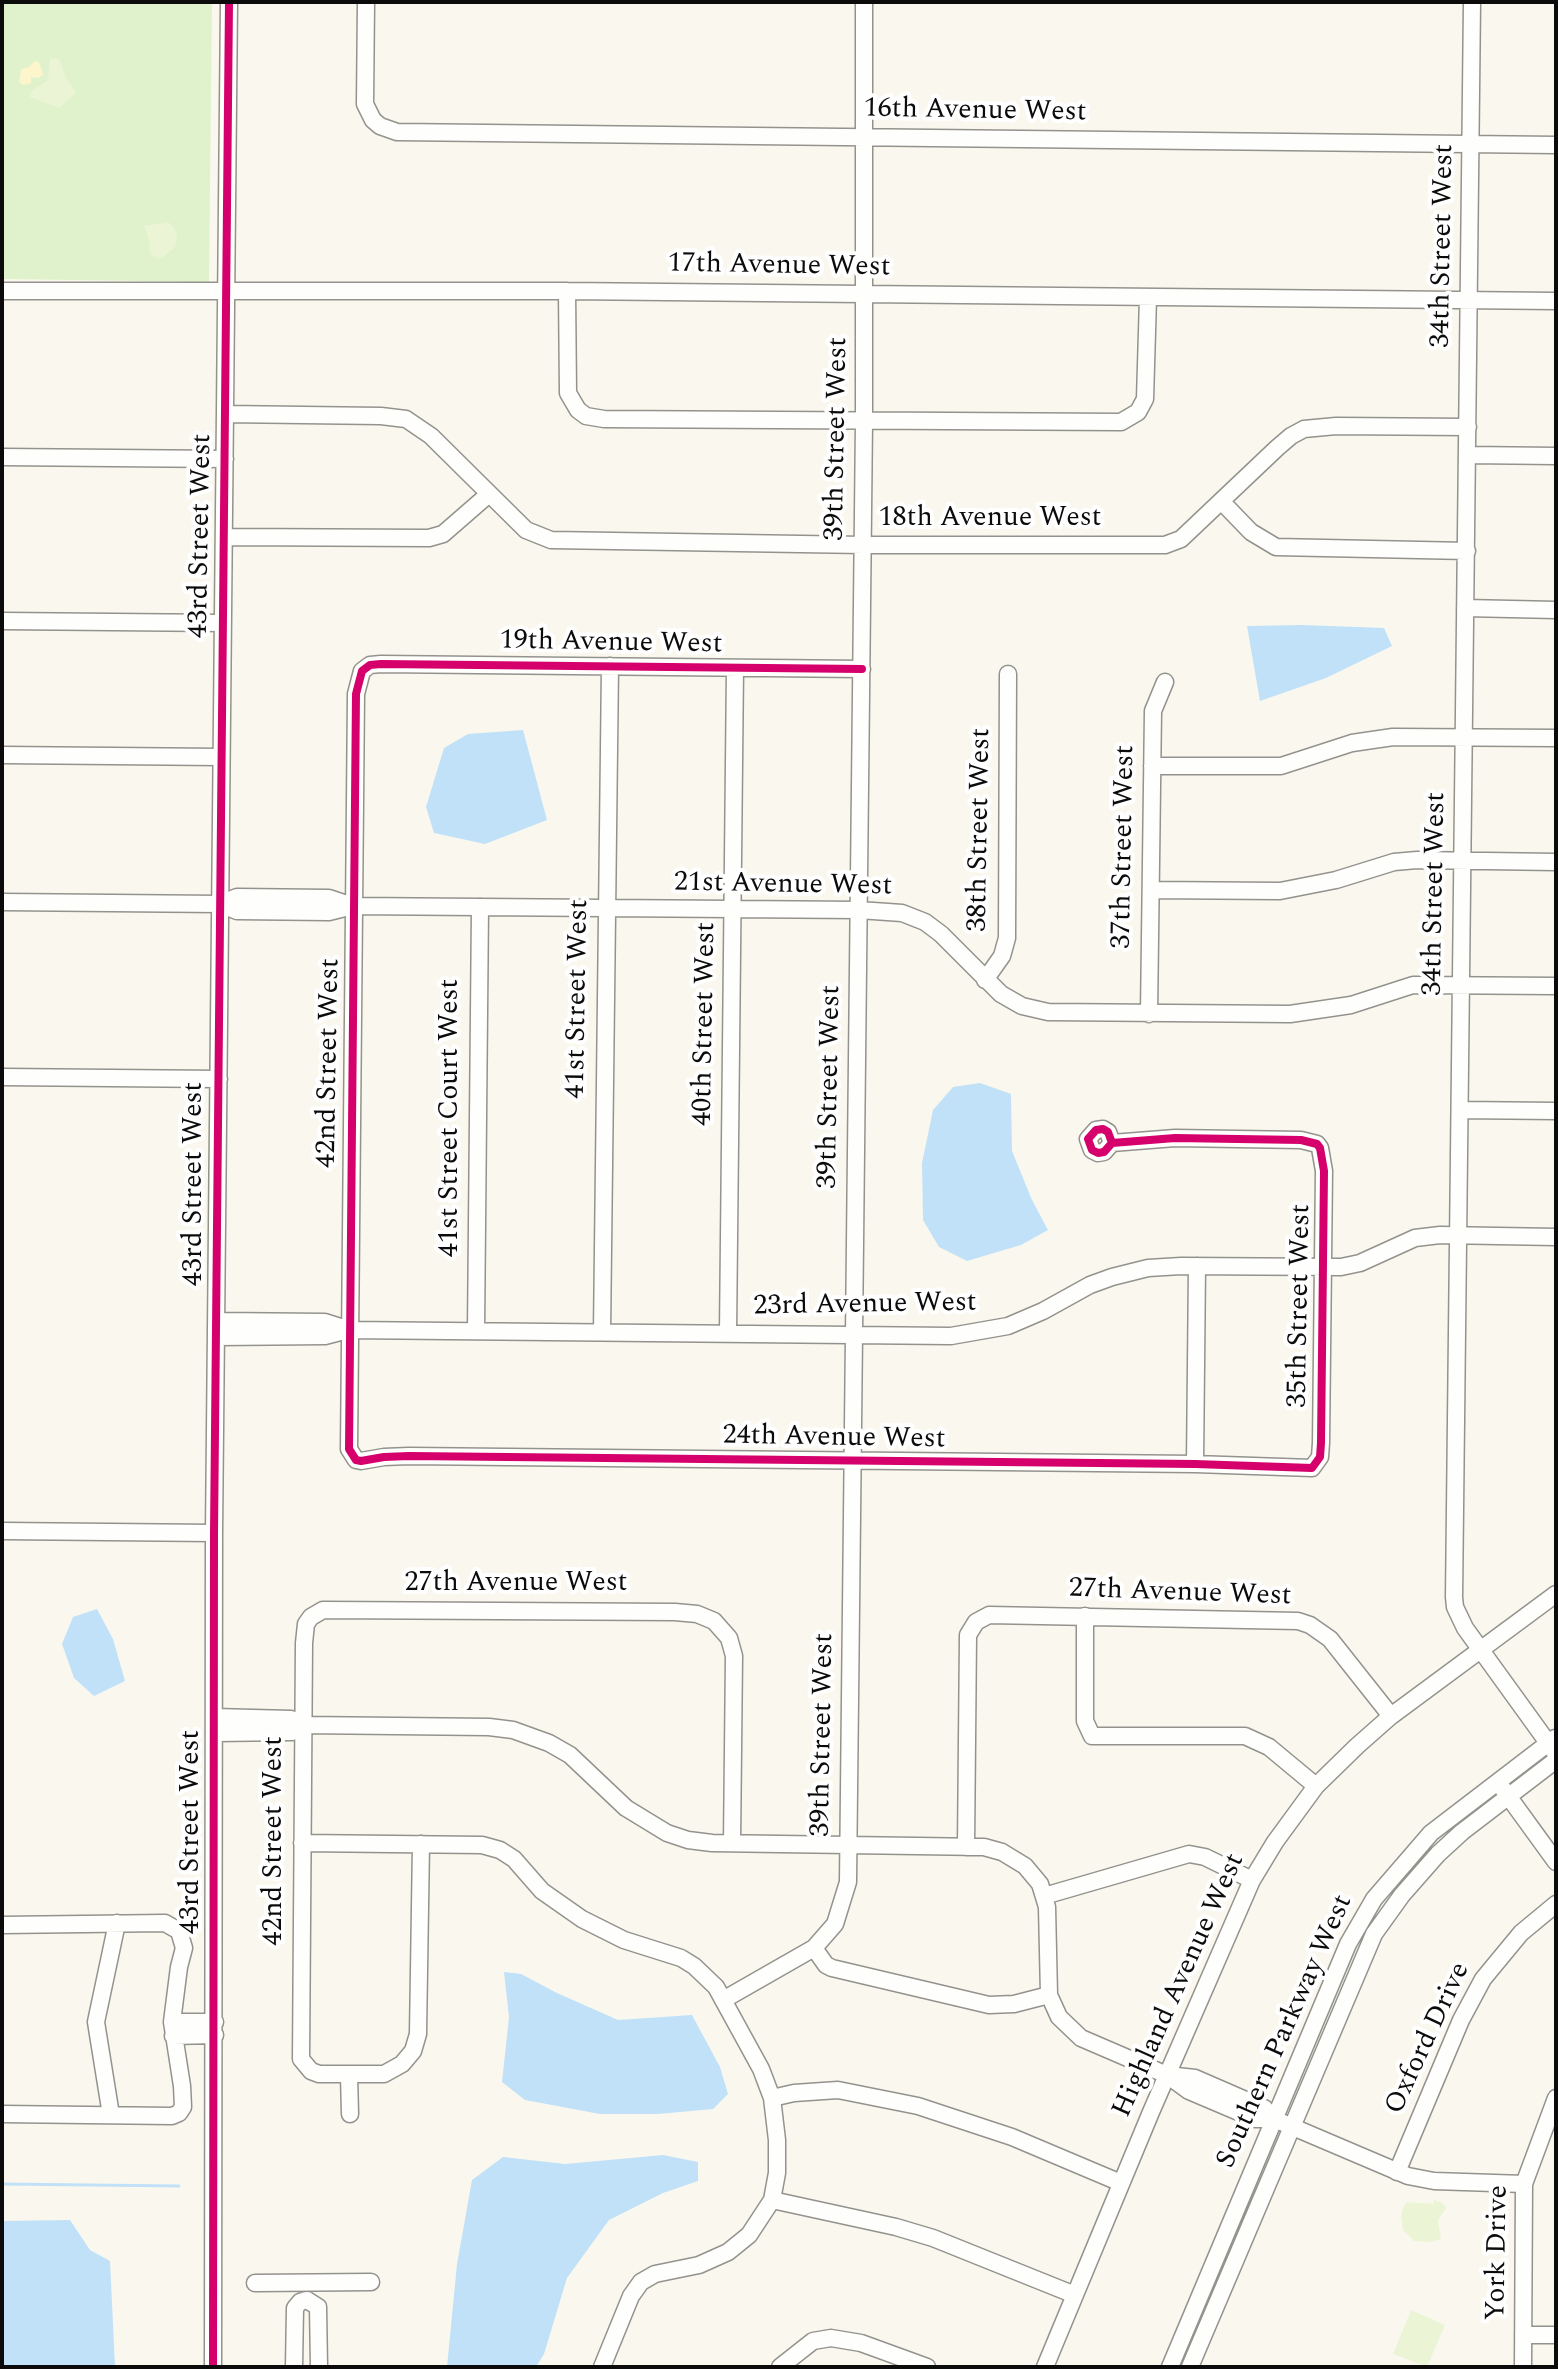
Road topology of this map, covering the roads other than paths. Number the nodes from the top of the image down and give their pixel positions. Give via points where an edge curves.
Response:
1 (229, 2) edge
2 (366, 2) edge
3 (864, 2) edge
4 (1472, 2) edge
5 (865, 137) junction
6 (1471, 143) junction
7 (1556, 145) edge
8 (228, 289) junction
9 (2, 291) edge
10 (567, 291) junction
11 (865, 294) junction
12 (1148, 298) junction
13 (1469, 301) junction
14 (1556, 301) edge
15 (225, 414) junction
16 (864, 421) junction
17 (1468, 427) junction
18 (1468, 455) junction
19 (1556, 456) edge
20 (2, 457) edge
21 (225, 459) junction
22 (489, 494) junction
23 (1222, 502) junction
24 (224, 537) junction
25 (863, 545) junction
26 (1467, 551) junction
27 (1465, 608) junction
28 (1556, 610) edge
29 (2, 621) edge
30 (223, 623) junction
31 (610, 666) junction
32 (735, 668) junction
33 (862, 669) junction
34 (362, 671) joint
35 (1008, 674) dead end
36 (1165, 682) dead end
37 (1463, 736) junction
38 (1556, 738) edge
39 (2, 755) edge
40 (221, 757) junction
41 (1152, 766) junction
42 (1461, 861) junction
43 (1556, 862) edge
44 (1151, 890) junction
45 (2, 902) edge
46 (220, 904) junction
47 (353, 906) junction
48 (480, 907) junction
49 (606, 908) junction
50 (733, 909) junction
51 (859, 910) junction
52 (985, 980) junction
53 (1461, 985) junction
54 (1556, 986) edge
55 (1149, 1014) junction
56 (2, 1077) edge
57 (219, 1079) junction
58 (1460, 1110) junction
59 (1556, 1111) edge
60 (1112, 1143) dead end
61 (1458, 1235) junction
62 (1556, 1237) edge
63 (1197, 1266) junction
64 (1323, 1267) junction
65 (217, 1329) junction
66 (348, 1330) junction
67 (476, 1330) junction
68 (602, 1332) junction
69 (728, 1333) junction
70 (855, 1335) junction
71 (353, 1455) joint
72 (853, 1461) junction
73 (1195, 1464) junction
74 (1317, 1465) joint
75 (2, 1531) edge
76 (214, 1533) junction
77 (1556, 1594) edge
78 (1085, 1616) junction
79 (311, 1617) joint
80 (1481, 1650) junction
81 (1391, 1716) junction
82 (215, 1725) junction
83 (303, 1725) junction
84 (1554, 1745) edge
85 (1556, 1760) edge
86 (1498, 1781) junction
87 (1316, 1786) junction
88 (1508, 1796) junction
89 (302, 1843) junction
90 (732, 1843) junction
91 (421, 1844) junction
92 (849, 1845) junction
93 (966, 1847) junction
94 (1556, 1862) edge
95 (1252, 1880) junction
96 (1044, 1896) junction
97 (1556, 1904) edge
98 (117, 1923) junction
99 (2, 1925) edge
100 (814, 1948) junction
101 (1049, 1995) junction
102 (723, 2000) junction
103 (172, 2029) junction
104 (215, 2029) junction
105 (349, 2075) junction
106 (1167, 2075) junction
107 (772, 2098) junction
108 (1556, 2098) edge
109 (2, 2114) edge
110 (350, 2114) dead end
111 (111, 2115) junction
112 (1274, 2119) junction
113 (1291, 2126) junction
114 (1397, 2172) junction
115 (1121, 2183) junction
116 (1524, 2184) junction
117 (772, 2200) junction
118 (371, 2282) dead end
119 (255, 2283) dead end
120 (307, 2291) junction
121 (1075, 2295) junction
122 (1523, 2335) junction
123 (1556, 2335) edge
124 (609, 2365) edge
125 (923, 2366) edge
126 (213, 2367) edge
127 (294, 2367) edge
128 (319, 2367) edge
129 (780, 2367) edge
130 (1045, 2367) edge
131 (1170, 2367) edge
132 (1190, 2367) edge
133 (1523, 2367) edge

1 - 8 street, 43rd Street West
2 - 5 street, 16th Avenue West via 365,104 373,120 394,132
3 - 5 street, 39th Street West
4 - 6 street, 34th Street West
5 - 6 street, 16th Avenue West
5 - 11 street, 39th Street West
6 - 7 street, 16th Avenue West
6 - 13 street, 34th Street West
8 - 9 street, 17th Avenue West
8 - 10 street, 17th Avenue West
8 - 15 street, 43rd Street West
10 - 11 street, 17th Avenue West
10 - 16 street via 568,393 586,416
11 - 12 street, 17th Avenue West
11 - 16 street, 39th Street West
12 - 13 street, 17th Avenue West
12 - 16 street via 1145,399 1127,420
13 - 14 street, 17th Avenue West
13 - 17 street, 34th Street West
15 - 21 street, 43rd Street West
15 - 22 street, 18th Avenue West via 406,419 431,436
16 - 25 street, 39th Street West
17 - 18 street, 34th Street West
17 - 23 street, 18th Avenue West via 1304,429
18 - 19 street
18 - 26 street, 34th Street West
20 - 21 street
21 - 24 street, 43rd Street West
22 - 24 street via 443,534 429,538
22 - 25 street, 18th Avenue West via 526,530 551,540
23 - 25 street, 18th Avenue West via 1181,539 1165,545
23 - 26 street via 1251,532 1276,547
24 - 30 street, 43rd Street West
25 - 33 street, 39th Street West
26 - 27 street, 34th Street West
27 - 28 street
27 - 37 street, 34th Street West
29 - 30 street
30 - 40 street, 43rd Street West
31 - 32 street, 19th Avenue West
31 - 34 street, 19th Avenue West via 381,664
31 - 49 street, 41st Street West
32 - 33 street, 19th Avenue West
32 - 50 street, 40th Street West
33 - 51 street, 39th Street West
34 - 47 street, 42nd Street West via 356,694
35 - 52 street, 38th Street West via 1007,938
36 - 41 street, 37th Street West via 1153,711
37 - 38 street
37 - 41 street via 1371,740 1281,766
37 - 42 street, 34th Street West
39 - 40 street
40 - 46 street, 43rd Street West
41 - 44 street, 37th Street West
42 - 43 street
42 - 44 street via 1394,862 1280,891
42 - 53 street, 34th Street West
44 - 55 street, 37th Street West
45 - 46 street, 21st Avenue West
46 - 47 street, 21st Avenue West via 237,897 329,898
46 - 57 street, 43rd Street West
47 - 48 street, 21st Avenue West
47 - 66 street, 42nd Street West
48 - 49 street, 21st Avenue West
48 - 67 street, 41st Street Court West
49 - 50 street, 21st Avenue West
49 - 68 street, 41st Street West
50 - 51 street, 21st Avenue West
50 - 69 street, 40th Street West
51 - 52 street, 21st Avenue West via 902,913 925,922
51 - 70 street, 39th Street West
52 - 55 street, 21st Avenue West via 1022,1006 1040,1011
53 - 54 street, 21st Avenue West
53 - 55 street, 21st Avenue West via 1413,985 1351,1005 1290,1014
53 - 58 street, 34th Street West
56 - 57 street
57 - 65 street, 43rd Street West
58 - 59 street
58 - 61 street, 34th Street West
60 - 64 street, 35th Street West via 1175,1138 1317,1144 1324,1171
61 - 62 street, 23rd Avenue West
61 - 64 street, 23rd Avenue West via 1415,1238 1360,1263
61 - 80 street, 34th Street West via 1454,1597 1460,1618
63 - 64 street, 23rd Avenue West
63 - 70 street, 23rd Avenue West via 1148,1268 1112,1277 993,1330 951,1336
63 - 73 street
64 - 74 street, 35th Street West
65 - 66 street, 23rd Avenue West via 325,1322
65 - 76 street, 43rd Street West
66 - 67 street, 23rd Avenue West
66 - 71 street, 42nd Street West
67 - 68 street, 23rd Avenue West
68 - 69 street, 23rd Avenue West
69 - 70 street, 23rd Avenue West
70 - 72 street, 39th Street West
71 - 72 street, 24th Avenue West via 361,1461 409,1456
72 - 73 street, 24th Avenue West
72 - 92 street, 39th Street West
73 - 74 street, 24th Avenue West via 1303,1469
75 - 76 street
76 - 82 street, 43rd Street West
77 - 80 street, Highland Avenue West
78 - 81 street, 27th Avenue West via 1298,1621 1330,1639
78 - 87 street via 1085,1721 1092,1736 1245,1736 1269,1747
78 - 93 street, 27th Avenue West via 989,1615 968,1635
79 - 83 street, 42nd Street West via 304,1643
79 - 90 street, 27th Avenue West via 327,1609 675,1612 708,1618 729,1638 734,1656
80 - 81 street, Highland Avenue West
80 - 84 street, 34th Street West
81 - 87 street, Highland Avenue West
82 - 83 street via 292,1732
82 - 104 street, 43rd Street West
83 - 89 street, 42nd Street West
83 - 90 street via 489,1727 525,1734 579,1761 626,1808 653,1826 688,1840
84 - 86 street, Southern Parkway West
85 - 88 street, Southern Parkway West
86 - 88 street
86 - 112 street, Southern Parkway West via 1431,1833 1374,1899 1348,1944
87 - 95 street, Highland Avenue West
88 - 94 street
88 - 113 street, Southern Parkway West via 1438,1854 1391,1909 1369,1947
89 - 91 street
89 - 105 street, 42nd Street West via 301,2059 319,2074
90 - 92 street
91 - 102 street via 500,1850 542,1891 582,1919 694,1966
91 - 105 street via 418,2034 402,2064 384,2074
92 - 93 street
92 - 100 street, 39th Street West via 848,1889 841,1911
93 - 96 street via 1012,1857 1032,1873
95 - 96 street via 1189,1854
95 - 106 street, Highland Avenue West
96 - 101 street
97 - 114 street, Oxford Drive via 1521,1933 1483,1979
98 - 99 street
98 - 103 street via 165,1923 182,1936
98 - 111 street via 96,2022
100 - 101 street via 832,1968 989,2005
100 - 102 street, 39th Street West
101 - 106 street via 1059,2017 1081,2038
102 - 107 street
103 - 104 street
103 - 111 street via 182,2086 179,2113
104 - 126 street, 43rd Street West
105 - 110 street
106 - 112 street via 1189,2091 1255,2119
106 - 115 street, Highland Avenue West
107 - 115 street via 838,2090 918,2106 1012,2137
107 - 117 street via 777,2173
108 - 116 street, York Drive
109 - 111 street
112 - 113 street
112 - 131 street, Southern Parkway West
113 - 114 street
113 - 132 street, Southern Parkway West
114 - 116 street via 1434,2181
115 - 121 street, Highland Avenue West
116 - 122 street, York Drive
117 - 121 street via 933,2238
117 - 124 street via 749,2235 728,2252 641,2282 631,2296
118 - 120 street
119 - 120 street
120 - 127 street via 295,2308
120 - 128 street via 319,2310
121 - 130 street, Highland Avenue West
122 - 123 street
122 - 133 street, York Drive
125 - 129 street via 831,2338 813,2341

